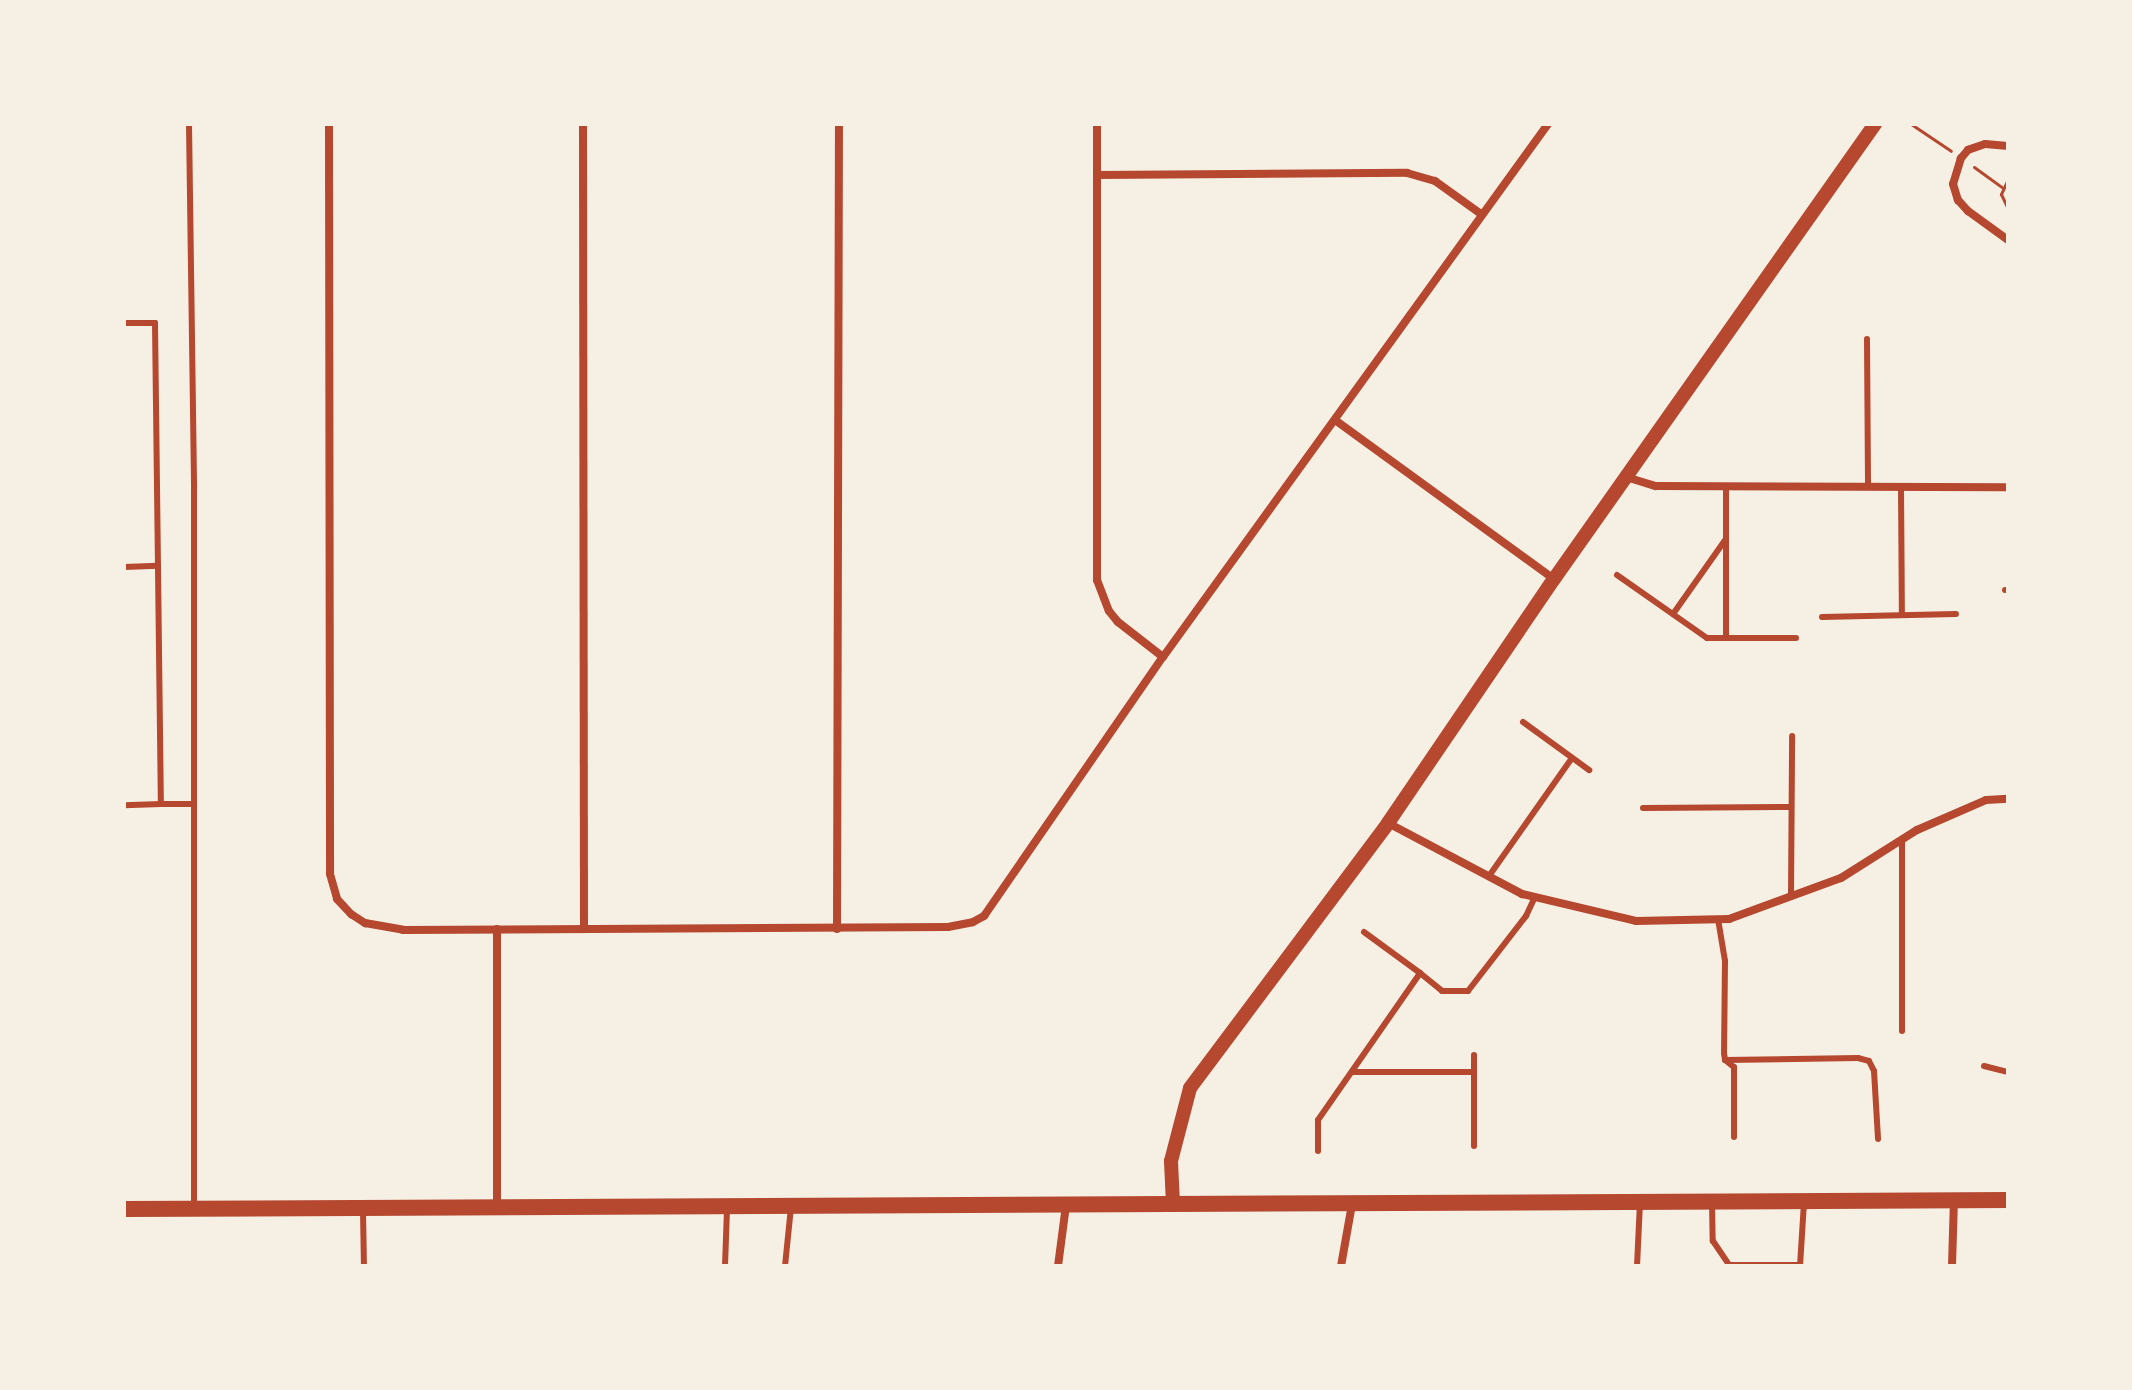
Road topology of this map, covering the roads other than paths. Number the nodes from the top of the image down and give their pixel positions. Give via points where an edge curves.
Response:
1 (189, 124) edge
2 (329, 124) edge
3 (583, 124) edge
4 (839, 124) edge
5 (1097, 124) edge
6 (1548, 124) edge
7 (1875, 124) edge
8 (2008, 146) edge
9 (1097, 175) junction
10 (1481, 214) junction
11 (2008, 240) edge
12 (124, 323) edge
13 (1867, 339) dead end
14 (1335, 420) junction
15 (1626, 477) junction
16 (1868, 485) junction
17 (1726, 486) junction
18 (1901, 486) junction
19 (2008, 487) edge
20 (1726, 539) junction
21 (158, 566) junction
22 (124, 567) edge
23 (1617, 575) dead end
24 (1554, 579) junction
25 (1673, 614) junction
26 (1956, 614) dead end
27 (1902, 615) junction
28 (1822, 617) dead end
29 (1726, 638) junction
30 (1796, 638) dead end
31 (1163, 657) junction
32 (1523, 722) dead end
33 (1792, 736) dead end
34 (1572, 758) junction
35 (1589, 770) dead end
36 (2008, 799) edge
37 (161, 804) junction
38 (192, 804) junction
39 (124, 805) edge
40 (1791, 807) junction
41 (1643, 808) dead end
42 (1388, 823) junction
43 (1902, 839) junction
44 (1489, 876) junction
45 (1535, 897) junction
46 (1791, 897) junction
47 (1718, 919) junction
48 (584, 927) junction
49 (497, 929) junction
50 (837, 929) junction
51 (1364, 932) dead end
52 (1420, 973) junction
53 (1902, 1031) dead end
54 (1474, 1055) dead end
55 (1725, 1060) junction
56 (1984, 1066) dead end
57 (1352, 1072) junction
58 (1474, 1072) junction
59 (2008, 1072) edge
60 (1734, 1137) dead end
61 (1878, 1139) dead end
62 (1474, 1146) dead end
63 (1318, 1151) dead end
64 (1804, 1198) junction
65 (1954, 1198) junction
66 (1640, 1199) junction
67 (1712, 1199) junction
68 (2008, 1200) edge
69 (1352, 1203) junction
70 (1173, 1204) junction
71 (1066, 1205) junction
72 (497, 1207) junction
73 (727, 1207) junction
74 (791, 1207) junction
75 (194, 1208) junction
76 (363, 1208) junction
77 (124, 1209) edge
78 (1800, 1265) edge
79 (364, 1266) edge
80 (725, 1266) edge
81 (785, 1266) edge
82 (1058, 1266) edge
83 (1341, 1266) edge
84 (1637, 1266) edge
85 (1730, 1266) edge
86 (1952, 1266) edge

1 - 38 lane
2 - 49 street via 330,874 337,899 365,923 403,930
3 - 48 street
4 - 50 street
5 - 9 street
6 - 10 street
7 - 15 street
8 - 11 street via 1985,144 1968,150 1953,184 1968,211
9 - 10 street via 1407,173 1435,181
9 - 31 street via 1097,580 1118,622
10 - 14 street
12 - 21 lane via 155,323
13 - 16 lane
14 - 24 street
14 - 31 street
15 - 17 street via 1656,486
15 - 24 street
16 - 17 street
16 - 18 street
17 - 20 lane
18 - 19 street
18 - 27 lane
20 - 25 lane
20 - 29 lane
21 - 22 lane
21 - 37 lane
23 - 25 lane
24 - 42 street
25 - 29 lane via 1707,638
26 - 27 lane
27 - 28 lane
29 - 30 lane
31 - 50 street via 984,916 961,926
32 - 34 lane
33 - 40 lane
34 - 35 lane
34 - 44 lane
36 - 43 street via 1986,800
37 - 38 lane
37 - 39 lane
38 - 75 lane
40 - 41 lane
40 - 46 lane
42 - 44 street
42 - 70 street via 1190,1088 1171,1161
43 - 46 street via 1841,878
43 - 53 lane
44 - 45 street
45 - 47 street via 1636,921
45 - 52 lane via 1468,991 1442,991
46 - 47 street
47 - 55 lane via 1725,961
48 - 49 street
48 - 50 street
49 - 72 street
51 - 52 lane
52 - 57 lane
54 - 58 lane
55 - 60 lane via 1734,1067
55 - 61 lane via 1869,1061
56 - 59 lane
57 - 58 lane
57 - 63 lane via 1318,1120
58 - 62 lane
64 - 65 main road
64 - 67 main road
64 - 78 lane
65 - 68 main road
65 - 86 street
66 - 67 main road
66 - 69 main road
66 - 84 lane
67 - 85 lane via 1713,1241
69 - 70 main road
69 - 83 street
70 - 71 main road
71 - 74 main road
71 - 82 street
72 - 73 main road
72 - 76 main road
73 - 74 main road
73 - 80 lane
74 - 81 lane
75 - 76 main road
75 - 77 main road
76 - 79 lane
78 - 85 lane

